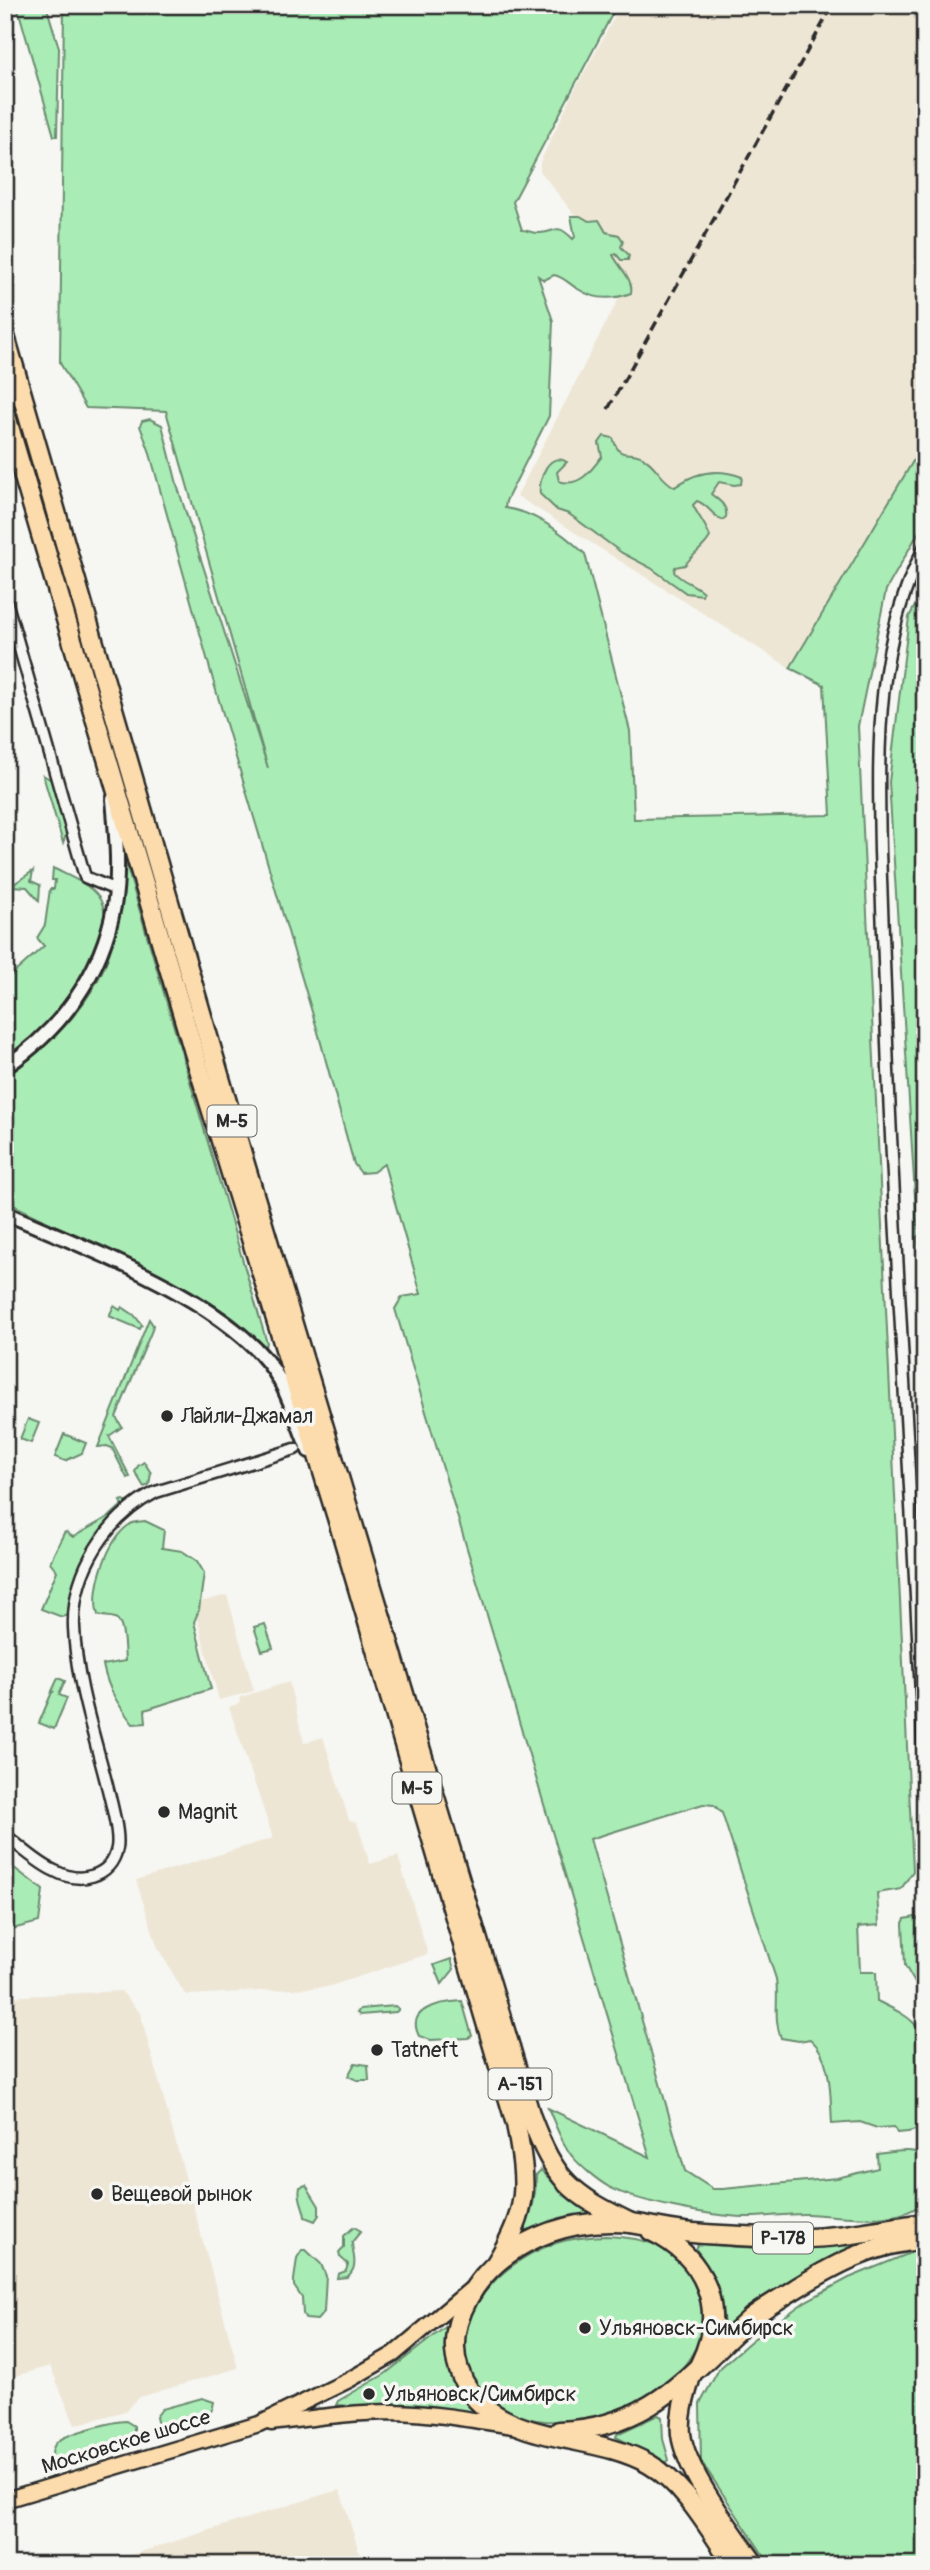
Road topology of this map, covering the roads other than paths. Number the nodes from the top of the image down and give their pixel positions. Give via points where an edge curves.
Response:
1 (5, 336) edge
2 (5, 413) edge
3 (925, 546) edge
4 (5, 597) edge
5 (111, 770) junction
6 (116, 890) junction
7 (5, 1068) edge
8 (5, 1213) edge
9 (295, 1449) dead end
10 (338, 1524) junction
11 (421, 1776) junction
12 (925, 1781) edge
13 (5, 1835) edge
14 (467, 1905) joint
15 (495, 2052) joint
16 (925, 2223) edge
17 (636, 2225) junction
18 (925, 2240) edge
19 (496, 2263) junction
20 (474, 2287) junction
21 (694, 2373) junction
22 (259, 2424) junction
23 (532, 2430) junction
24 (5, 2500) edge
25 (734, 2565) edge
26 (755, 2565) edge

1 - 11 highway, М-5
2 - 5 highway, М-5
3 - 12 street via 904,593 887,657 878,764 890,1133
4 - 6 street via 85,877
5 - 6 street
5 - 10 highway, М-5
6 - 7 street via 106,936 82,990 48,1034
8 - 10 street via 153,1280 204,1308 244,1338 280,1380
9 - 13 street via 156,1492 100,1538 82,1576 74,1625 117,1846 108,1867 78,1878 54,1871
10 - 11 highway, М-5
11 - 14 highway, М-5
11 - 15 highway, М-5
14 - 17 highway, А-151 via 547,2157 579,2196
15 - 19 highway, А-151 via 524,2168 520,2217
16 - 17 highway, Р-178 via 797,2238
17 - 19 highway, Р-178 via 602,2223 549,2232 521,2244
17 - 21 highway, А-151 via 681,2249 706,2284 712,2326
18 - 21 highway, Р-178 via 903,2241 863,2253 820,2273 754,2316
19 - 20 highway, Р-178
20 - 22 main road via 394,2354
20 - 23 highway via 456,2330 461,2376 484,2407
21 - 23 highway, Р-178 via 666,2397 622,2420 585,2430
21 - 26 highway, А-151 via 684,2401 681,2431 687,2455
22 - 23 main road via 394,2412
22 - 24 main road, Московское шоссе
23 - 25 highway via 625,2454 661,2472 689,2502

